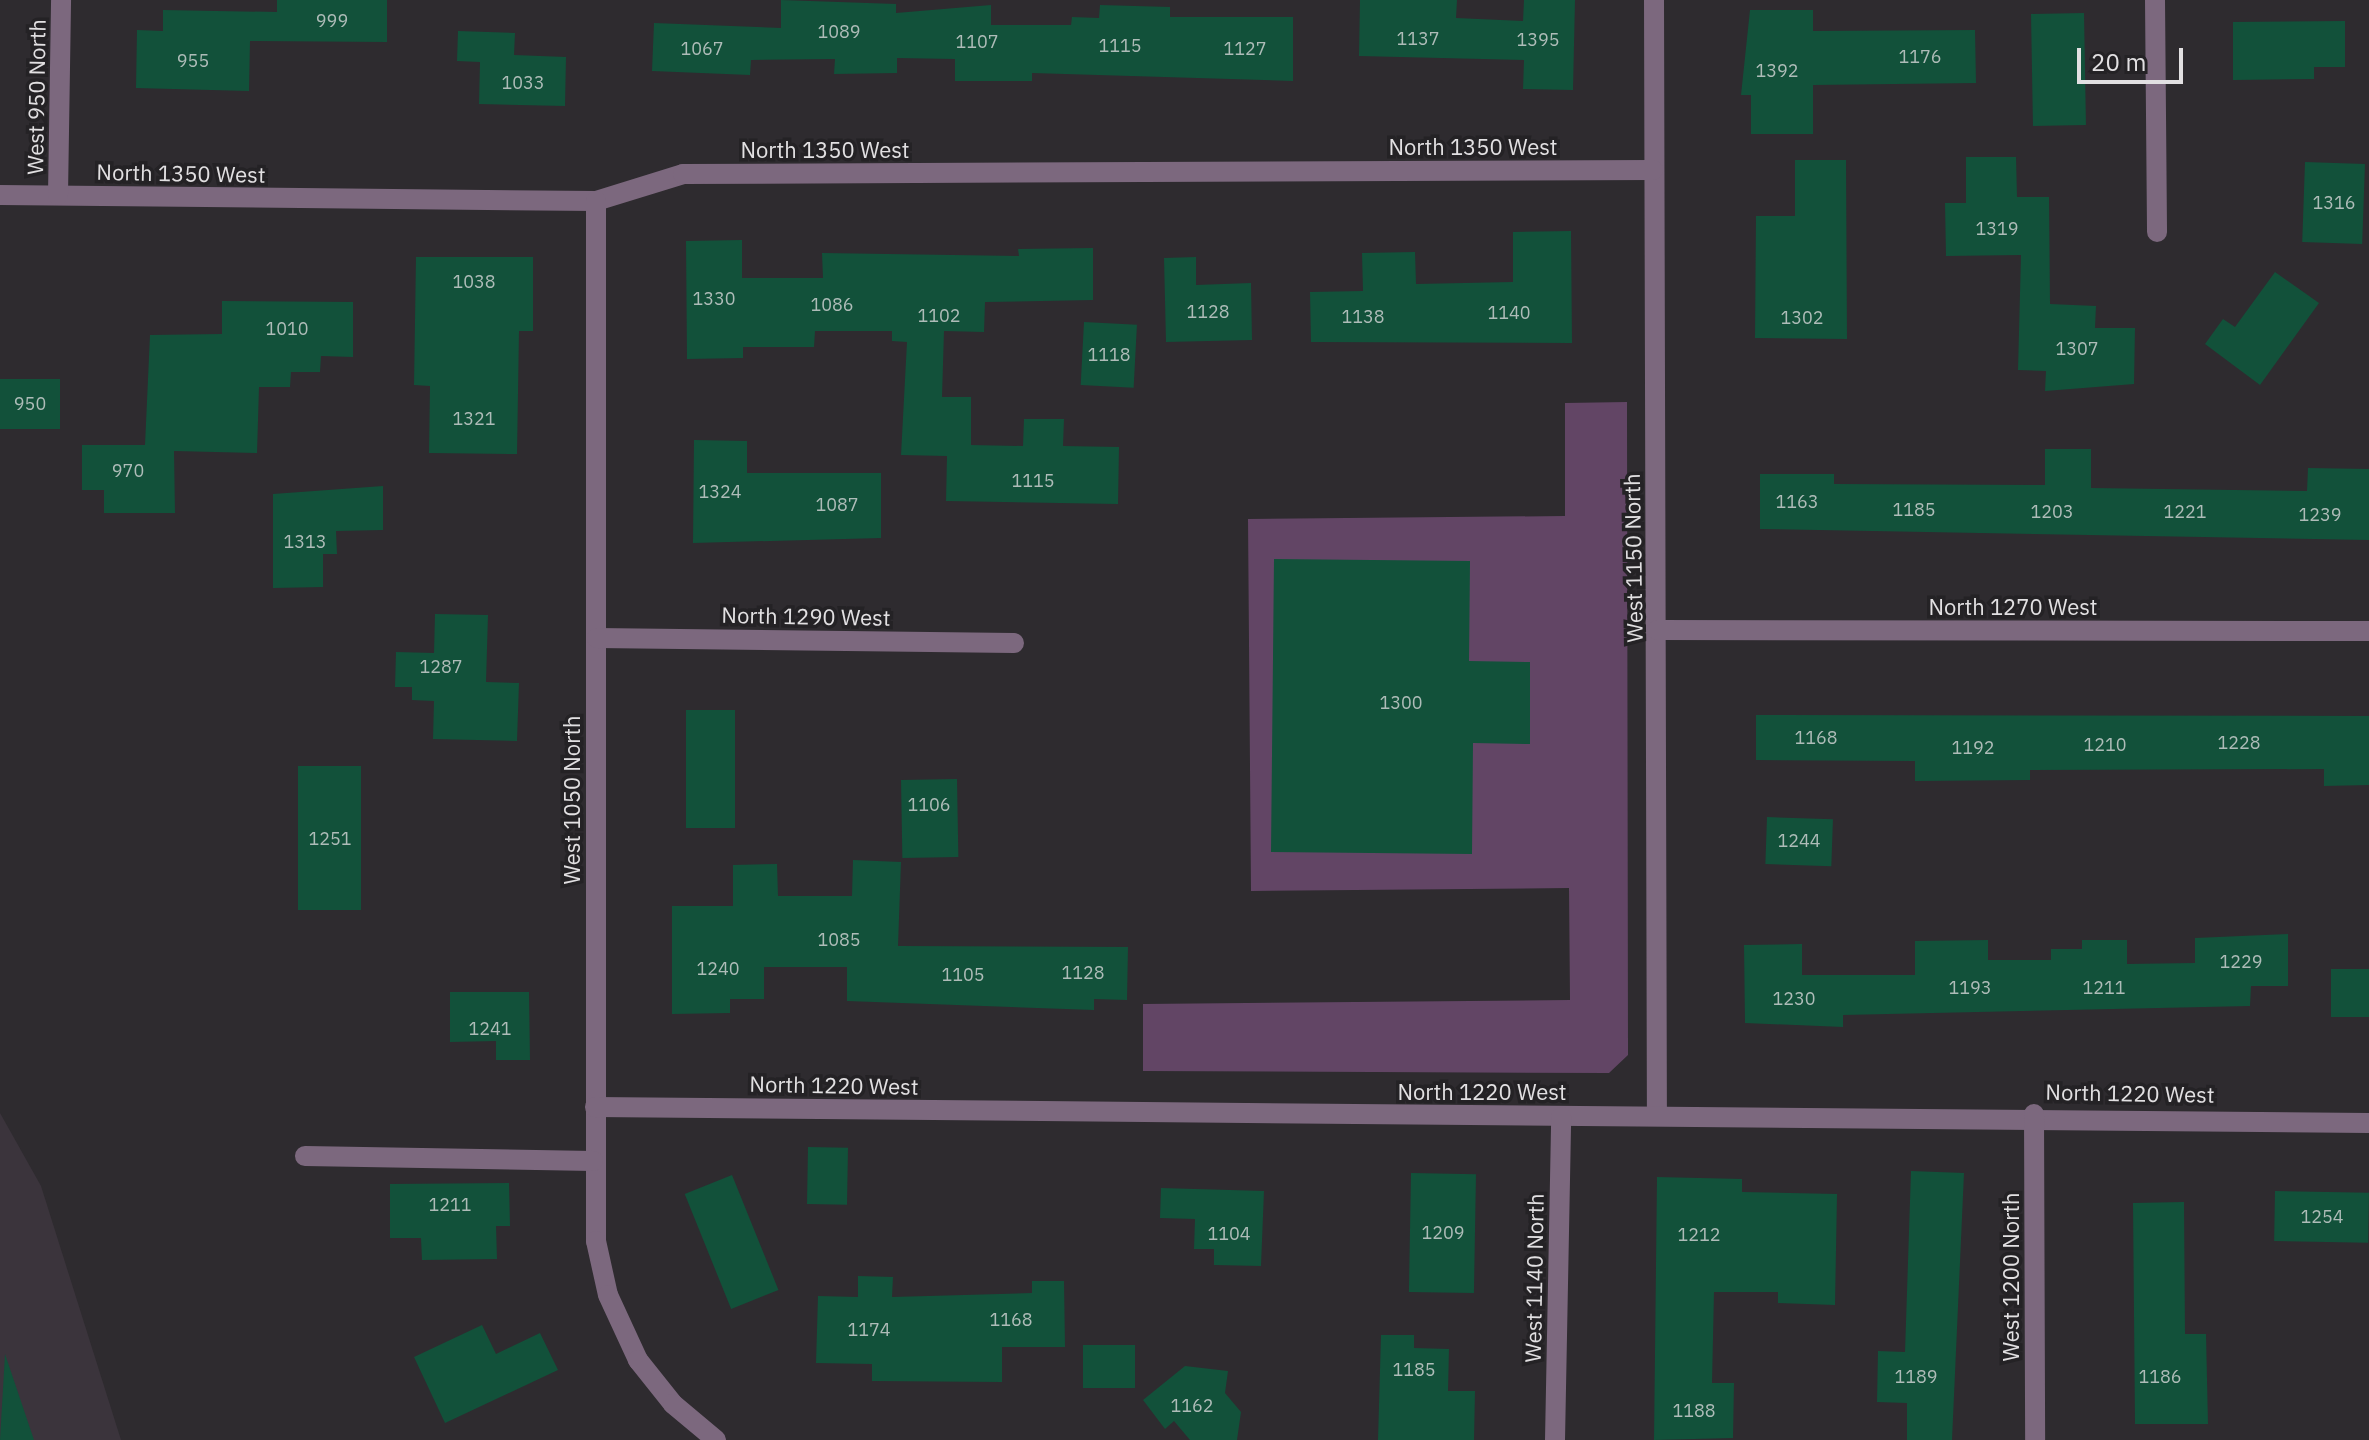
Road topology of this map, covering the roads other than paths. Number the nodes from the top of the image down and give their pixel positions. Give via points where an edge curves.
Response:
1 (61, 0) edge
2 (1654, 0) edge
3 (2155, 0) edge
4 (1653, 170) junction
5 (0, 195) edge
6 (58, 195) junction
7 (596, 201) junction
8 (2157, 232) dead end
9 (1657, 630) junction
10 (2369, 631) edge
11 (597, 638) junction
12 (1014, 643) dead end
13 (595, 1107) junction
14 (2034, 1114) junction
15 (1657, 1115) junction
16 (1561, 1117) junction
17 (2369, 1123) edge
18 (305, 1156) dead end
19 (593, 1161) junction
20 (716, 1440) edge
21 (1555, 1440) edge
22 (2035, 1440) edge

1 - 6 street, West 950 North
2 - 4 street, West 1150 North
3 - 8 street
4 - 7 street, North 1350 West via 683,174
4 - 9 street, West 1150 North
5 - 6 street, North 1350 West
6 - 7 street, North 1350 West
7 - 11 street, West 1050 North
9 - 10 street, North 1270 West
9 - 15 street, West 1150 North
11 - 12 street, North 1290 West
11 - 13 street, West 1050 North
13 - 16 street, North 1220 West
13 - 19 street, West 1050 North
14 - 15 street, North 1220 West
14 - 17 street, North 1220 West
14 - 22 street, West 1200 North
15 - 16 street, North 1220 West
16 - 21 street, West 1140 North
18 - 19 street
19 - 20 street, West 1050 North via 608,1295 657,1384

